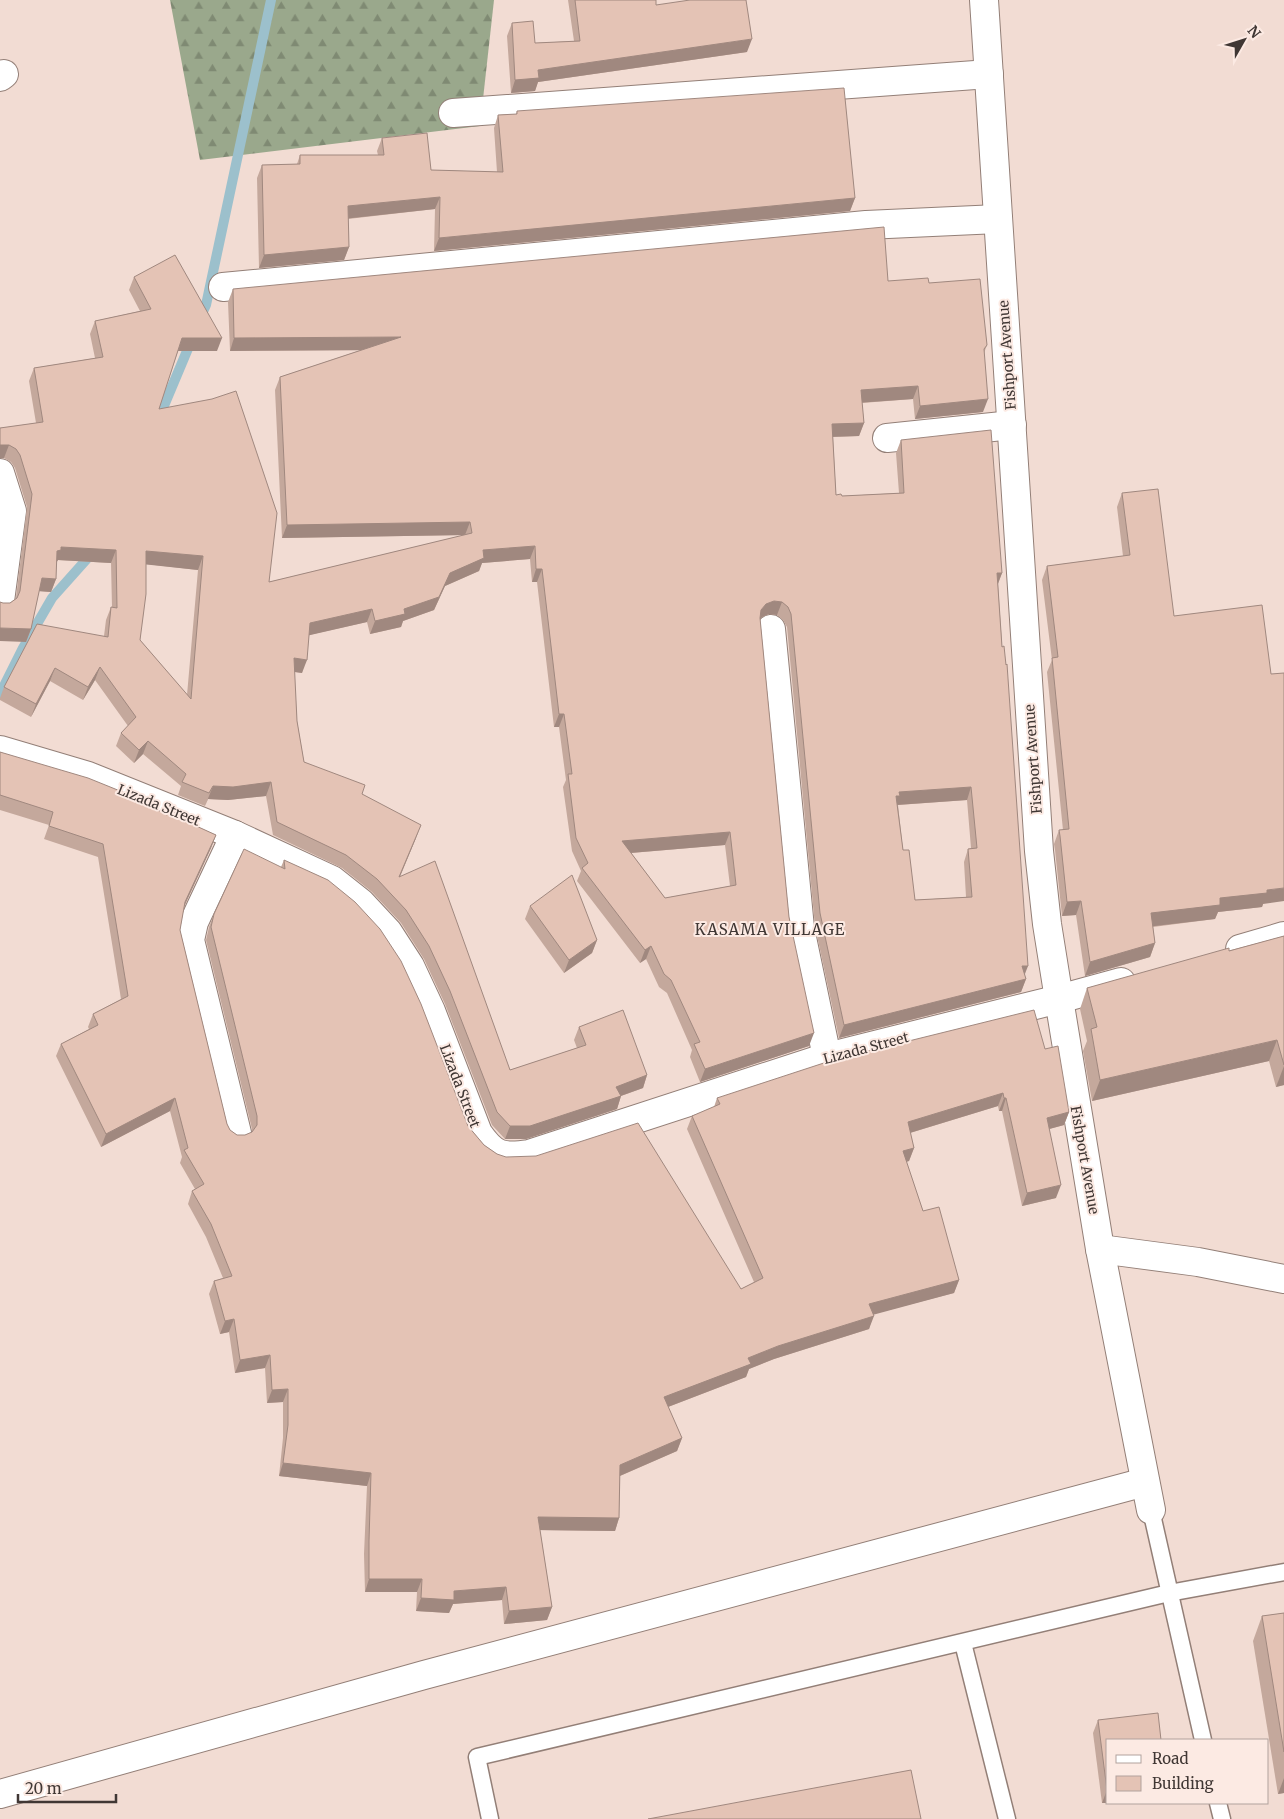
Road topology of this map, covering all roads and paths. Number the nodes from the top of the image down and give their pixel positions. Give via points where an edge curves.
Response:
1 (984, 0) edge
2 (989, 74) junction
3 (453, 113) dead end
4 (998, 219) junction
5 (222, 287) dead end
6 (1012, 425) junction
7 (887, 438) dead end
8 (0, 473) edge
9 (0, 601) edge
10 (771, 629) dead end
11 (0, 750) edge
12 (235, 835) junction
13 (1284, 936) edge
14 (1218, 955) edge
15 (1143, 976) edge
16 (1059, 999) junction
17 (827, 1057) junction
18 (236, 1133) edge
19 (1100, 1249) junction
20 (1284, 1279) edge
21 (1145, 1482) junction
22 (1151, 1510) joint
23 (1284, 1572) edge
24 (1170, 1593) junction
25 (963, 1643) junction
26 (1204, 1739) edge
27 (0, 1794) edge
28 (1218, 1804) edge
29 (490, 1819) edge
30 (1007, 1819) edge
31 (1222, 1819) edge

1 - 2 street, Fishport Avenue
2 - 3 street
2 - 4 street, Fishport Avenue
4 - 5 street via 866,225
4 - 6 street, Fishport Avenue
6 - 7 street
6 - 16 street, Fishport Avenue via 1039,851
8 - 9 street via 12,511
10 - 17 street via 800,928
11 - 12 street, Lizada Street via 88,776
12 - 17 street, Lizada Street via 332,880 361,903 388,932 410,966 431,1011 478,1133 499,1155 528,1154
12 - 18 street via 194,922 190,940
13 - 14 street
15 - 16 street, Lizada Street
16 - 17 street, Lizada Street
16 - 19 street, Fishport Avenue
19 - 20 street via 1198,1262
19 - 21 street, Fishport Avenue
21 - 22 street, Fishport Avenue
21 - 27 street via 424,1675
22 - 24 lane
23 - 24 lane
24 - 25 lane
24 - 26 lane
25 - 29 lane via 477,1757
25 - 30 lane
28 - 31 lane

